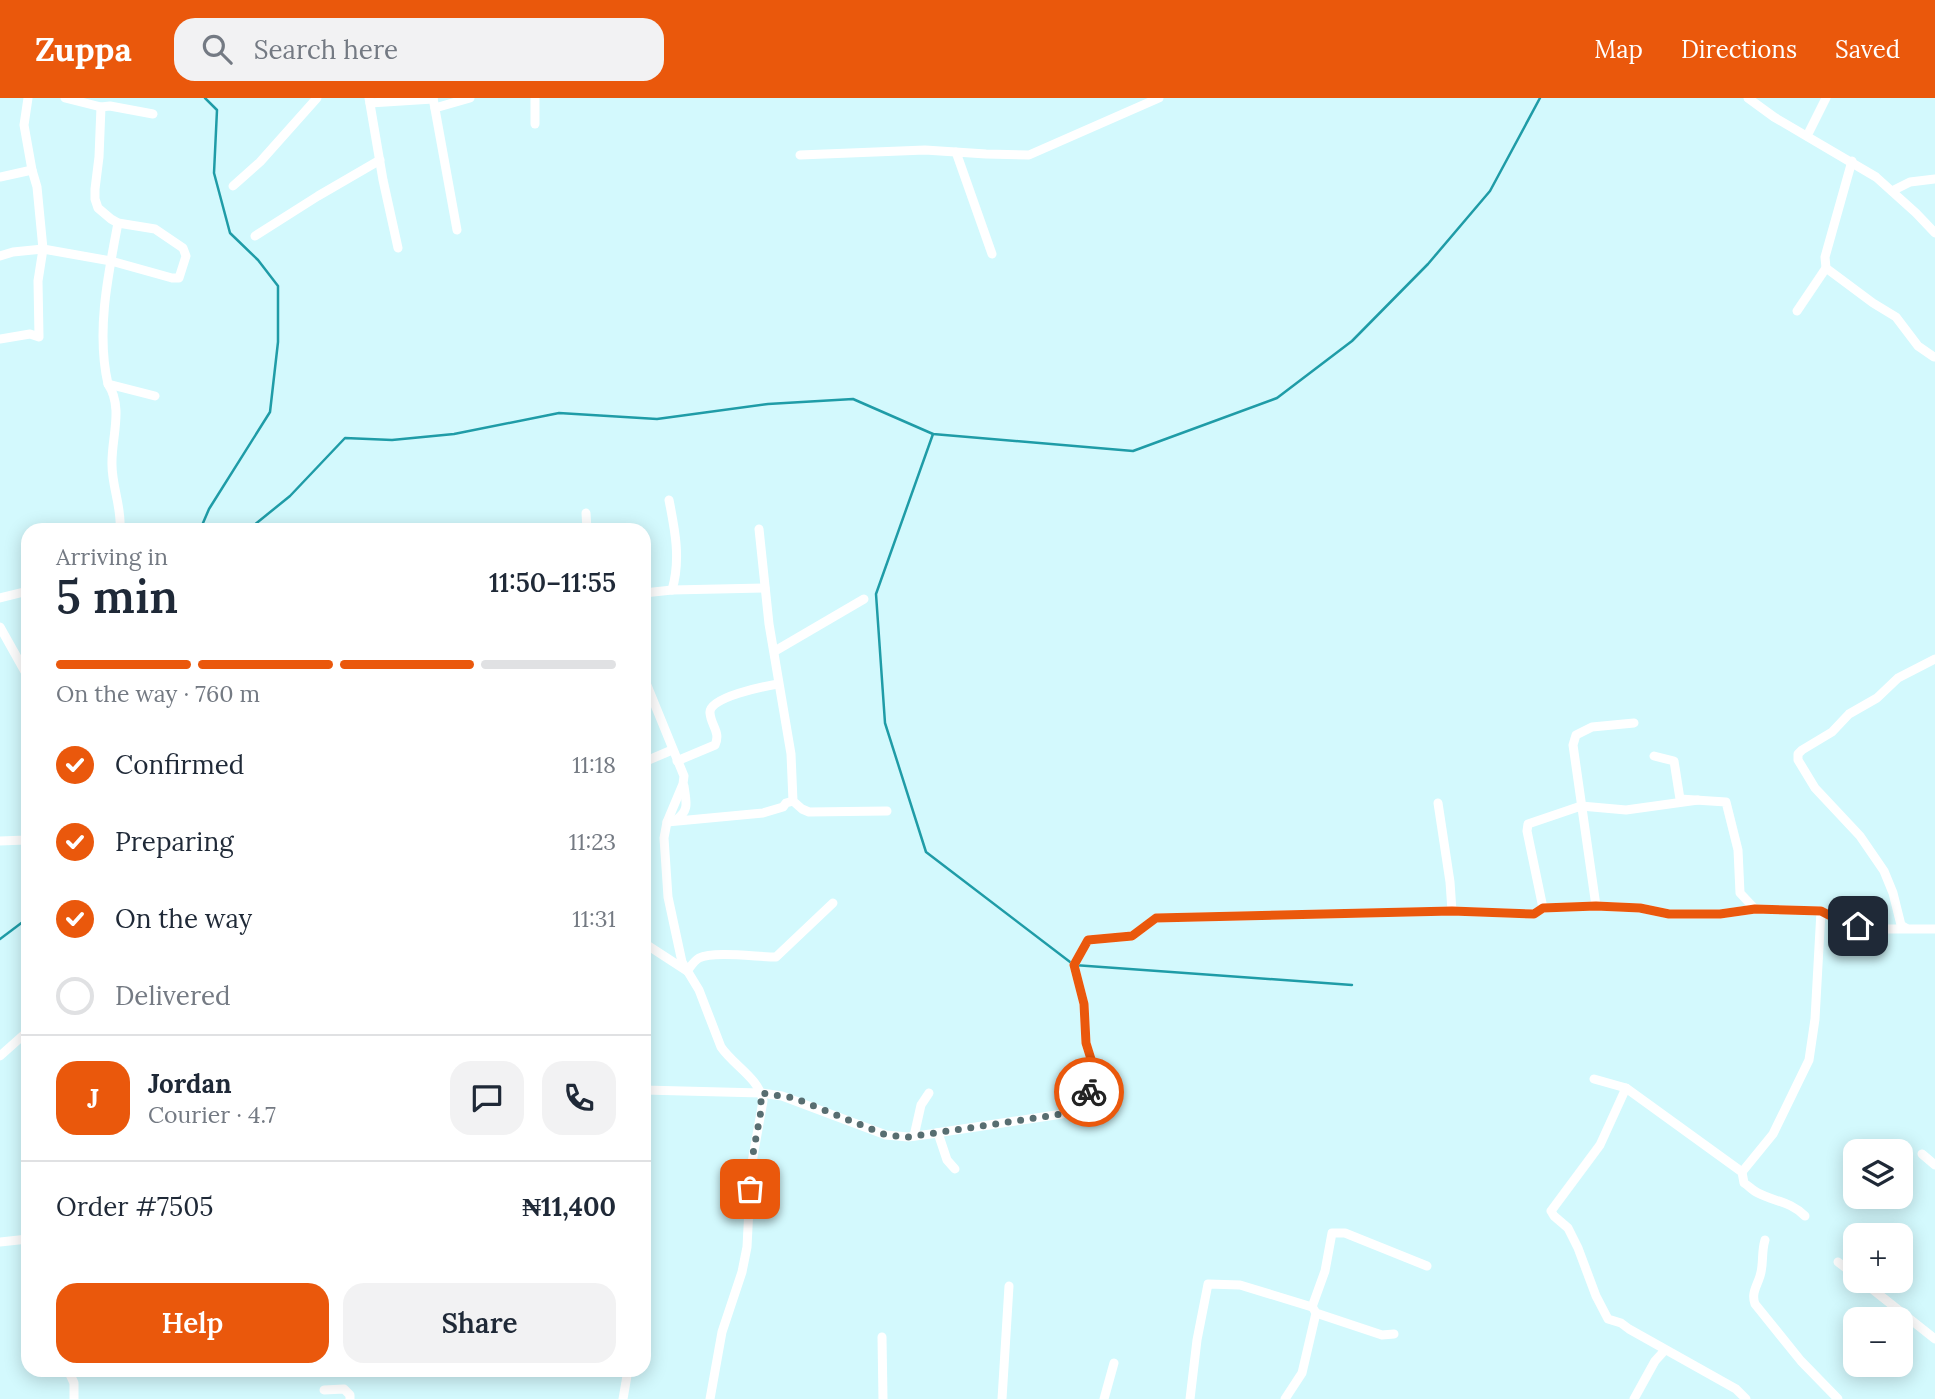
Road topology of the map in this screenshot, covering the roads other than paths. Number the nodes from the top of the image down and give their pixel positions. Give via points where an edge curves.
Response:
1 (28, 98) edge
2 (65, 98) edge
3 (317, 98) edge
4 (470, 98) edge
5 (535, 98) edge
6 (1158, 98) edge
7 (1748, 98) edge
8 (1826, 98) edge
9 (369, 101) edge
10 (434, 101) edge
11 (101, 107) junction
12 (153, 114) dead end
13 (536, 124) dead end
14 (1807, 136) junction
15 (956, 152) junction
16 (800, 155) dead end
17 (380, 160) junction
18 (1852, 161) junction
19 (32, 170) junction
20 (0, 177) edge
21 (1935, 178) edge
22 (233, 186) dead end
23 (1892, 191) junction
24 (118, 223) junction
25 (457, 230) dead end
26 (1935, 233) edge
27 (255, 236) dead end
28 (398, 248) dead end
29 (43, 249) junction
30 (992, 254) dead end
31 (0, 256) edge
32 (111, 261) junction
33 (1826, 268) junction
34 (1797, 311) dead end
35 (0, 340) edge
36 (1934, 357) edge
37 (108, 384) junction
38 (155, 396) dead end
39 (669, 500) dead end
40 (586, 513) dead end
41 (121, 523) edge
42 (587, 523) edge
43 (759, 529) dead end
44 (765, 588) junction
45 (672, 590) junction
46 (651, 592) edge
47 (21, 593) edge
48 (0, 598) edge
49 (864, 599) dead end
50 (0, 627) edge
51 (775, 650) junction
52 (1935, 659) edge
53 (21, 664) edge
54 (778, 684) junction
55 (651, 696) edge
56 (1634, 723) dead end
57 (672, 750) junction
58 (1654, 756) dead end
59 (651, 759) edge
60 (677, 761) junction
61 (1698, 800) junction
62 (793, 801) junction
63 (1438, 803) dead end
64 (1581, 806) junction
65 (887, 811) dead end
66 (670, 822) junction
67 (21, 840) edge
68 (0, 841) edge
69 (833, 903) dead end
70 (1596, 906) junction
71 (1543, 908) junction
72 (1755, 909) junction
73 (1452, 911) junction
74 (1821, 911) junction
75 (1906, 928) junction
76 (1935, 929) edge
77 (651, 948) edge
78 (687, 971) junction
79 (21, 1037) edge
80 (0, 1056) edge
81 (1594, 1079) dead end
82 (1626, 1088) junction
83 (651, 1090) edge
84 (761, 1093) junction
85 (929, 1093) dead end
86 (936, 1133) junction
87 (914, 1136) junction
88 (1922, 1154) dead end
89 (1935, 1165) edge
90 (955, 1169) dead end
91 (1742, 1172) junction
92 (1805, 1216) dead end
93 (21, 1240) edge
94 (1765, 1240) dead end
95 (0, 1242) edge
96 (1838, 1262) dead end
97 (1427, 1266) dead end
98 (1843, 1266) edge
99 (1009, 1286) dead end
100 (1878, 1293) edge
101 (1314, 1310) junction
102 (1394, 1334) dead end
103 (882, 1337) dead end
104 (1935, 1339) edge
105 (1665, 1350) junction
106 (1114, 1363) dead end
107 (71, 1377) edge
108 (627, 1377) edge
109 (324, 1390) dead end
110 (75, 1399) edge
111 (350, 1399) edge
112 (623, 1399) edge
113 (710, 1399) edge
114 (883, 1399) edge
115 (1002, 1399) edge
116 (1104, 1399) edge
117 (1190, 1399) edge
118 (1285, 1399) edge
119 (1634, 1399) edge
120 (1746, 1399) edge
121 (1838, 1399) edge

1 - 19 street via 23,125
2 - 11 street
3 - 22 street
4 - 10 street
5 - 13 street
6 - 15 street via 1029,155
7 - 14 street
8 - 14 street
9 - 10 street
9 - 17 street
10 - 25 street
11 - 12 street
11 - 24 street via 95,199
14 - 18 street
15 - 16 street
15 - 30 street
17 - 27 street
17 - 28 street
18 - 23 street
18 - 33 street via 1825,257
19 - 20 street
19 - 29 street
21 - 23 street
23 - 26 street
24 - 32 street
24 - 32 street via 155,229 183,248 186,256 179,278
29 - 31 street
29 - 32 street
29 - 35 street via 38,281 39,337 30,334
32 - 37 street via 103,325
33 - 34 street
33 - 36 street via 1896,317 1918,346
37 - 38 street
37 - 41 street via 117,404 111,468
39 - 45 street via 677,561
40 - 42 street
43 - 44 street
44 - 45 street
44 - 51 street
45 - 46 street
47 - 48 street
49 - 51 street
50 - 53 street
51 - 54 street
52 - 75 street via 1898,678 1798,754 1800,767 1815,788 1860,836 1884,872 1901,925
54 - 60 street via 743,690 710,708 718,738 715,745
54 - 62 street via 791,754
55 - 57 street
56 - 64 street via 1591,727 1576,735 1573,745
57 - 59 street
57 - 60 street
58 - 61 street via 1674,761 1680,799
60 - 66 street via 684,776
61 - 64 street via 1626,810
61 - 72 street via 1726,802 1738,849 1741,893
62 - 65 street via 809,812
62 - 66 street via 763,813
63 - 73 street
64 - 70 street
64 - 71 street via 1528,824
66 - 78 street via 664,838 668,897
67 - 68 street
69 - 78 street via 779,956 702,957
70 - 71 street
70 - 72 street via 1680,914
71 - 73 street via 1534,914
72 - 74 street
73 - 86 street via 1156,918 1132,936 1088,940 1074,965 1095,1072 1087,1098 1062,1114
74 - 75 street via 1850,926
74 - 91 street via 1809,1060 1773,1134
75 - 76 street
77 - 78 street
78 - 84 street via 721,1047
79 - 80 street
81 - 82 street
82 - 91 street
82 - 105 street via 1600,1144 1551,1211 1568,1228 1608,1319
83 - 84 street
84 - 87 street via 794,1098 886,1135
84 - 113 street via 747,1247 724,1323
85 - 87 street via 921,1105
86 - 87 street
86 - 90 street
88 - 89 street
91 - 92 street via 1744,1183 1758,1193
93 - 95 street
94 - 121 street via 1761,1275 1753,1293 1755,1304 1801,1362
96 - 98 street
97 - 101 street via 1345,1233 1332,1233
99 - 115 street
100 - 104 street
101 - 102 street via 1382,1335
101 - 117 street via 1240,1285 1208,1284
101 - 118 street via 1302,1373
103 - 114 street
105 - 119 street
105 - 120 street
106 - 116 street
107 - 110 street
108 - 112 street
109 - 111 street via 344,1389

